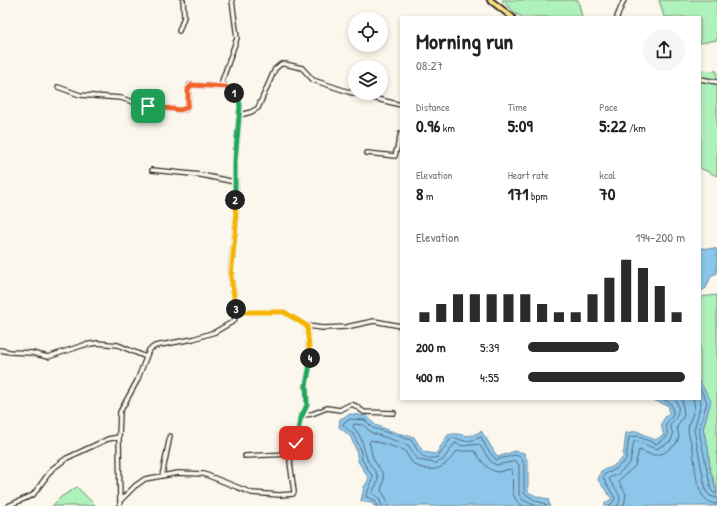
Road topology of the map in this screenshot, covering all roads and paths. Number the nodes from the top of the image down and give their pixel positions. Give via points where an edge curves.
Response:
1 (183, 0) edge
2 (232, 0) edge
3 (490, 0) edge
4 (624, 0) edge
5 (511, 16) edge
6 (617, 16) edge
7 (179, 31) dead end
8 (701, 79) edge
9 (717, 82) edge
10 (58, 87) dead end
11 (226, 87) junction
12 (400, 105) edge
13 (240, 115) junction
14 (400, 139) edge
15 (366, 153) dead end
16 (152, 170) dead end
17 (235, 182) junction
18 (237, 312) junction
19 (307, 326) junction
20 (400, 326) edge
21 (0, 350) edge
22 (146, 357) junction
23 (394, 413) dead end
24 (303, 414) junction
25 (170, 436) dead end
26 (119, 437) junction
27 (292, 454) junction
28 (245, 456) dead end
29 (162, 476) junction
30 (121, 500) junction
31 (8, 506) edge
32 (120, 506) edge

1 - 7 street via 184,17
2 - 11 street via 237,38 222,77 222,83
3 - 5 main road
4 - 6 street
8 - 9 street
10 - 11 street via 80,95 121,98 142,105 180,110 188,105 190,85
11 - 13 street via 238,97
12 - 13 street via 365,97 313,80 302,68 281,64 275,69 258,108
13 - 17 street
14 - 15 street via 394,156
16 - 17 street via 202,175
17 - 18 street via 236,224 231,277
18 - 19 street via 284,312
18 - 22 street via 234,321 215,332 151,348
19 - 20 street via 333,328 374,321
19 - 24 street via 310,364 306,385 307,405
21 - 22 street via 48,357 97,343 118,346
22 - 26 street via 137,381 120,412
23 - 24 street via 364,412 352,404 340,410 327,408 312,414
24 - 27 street
25 - 29 street
26 - 30 street
26 - 31 street via 108,438 66,458 52,469 33,495
27 - 28 street
27 - 29 street via 290,462 294,492 291,495 252,493 198,473
29 - 30 street via 145,479
30 - 32 street

